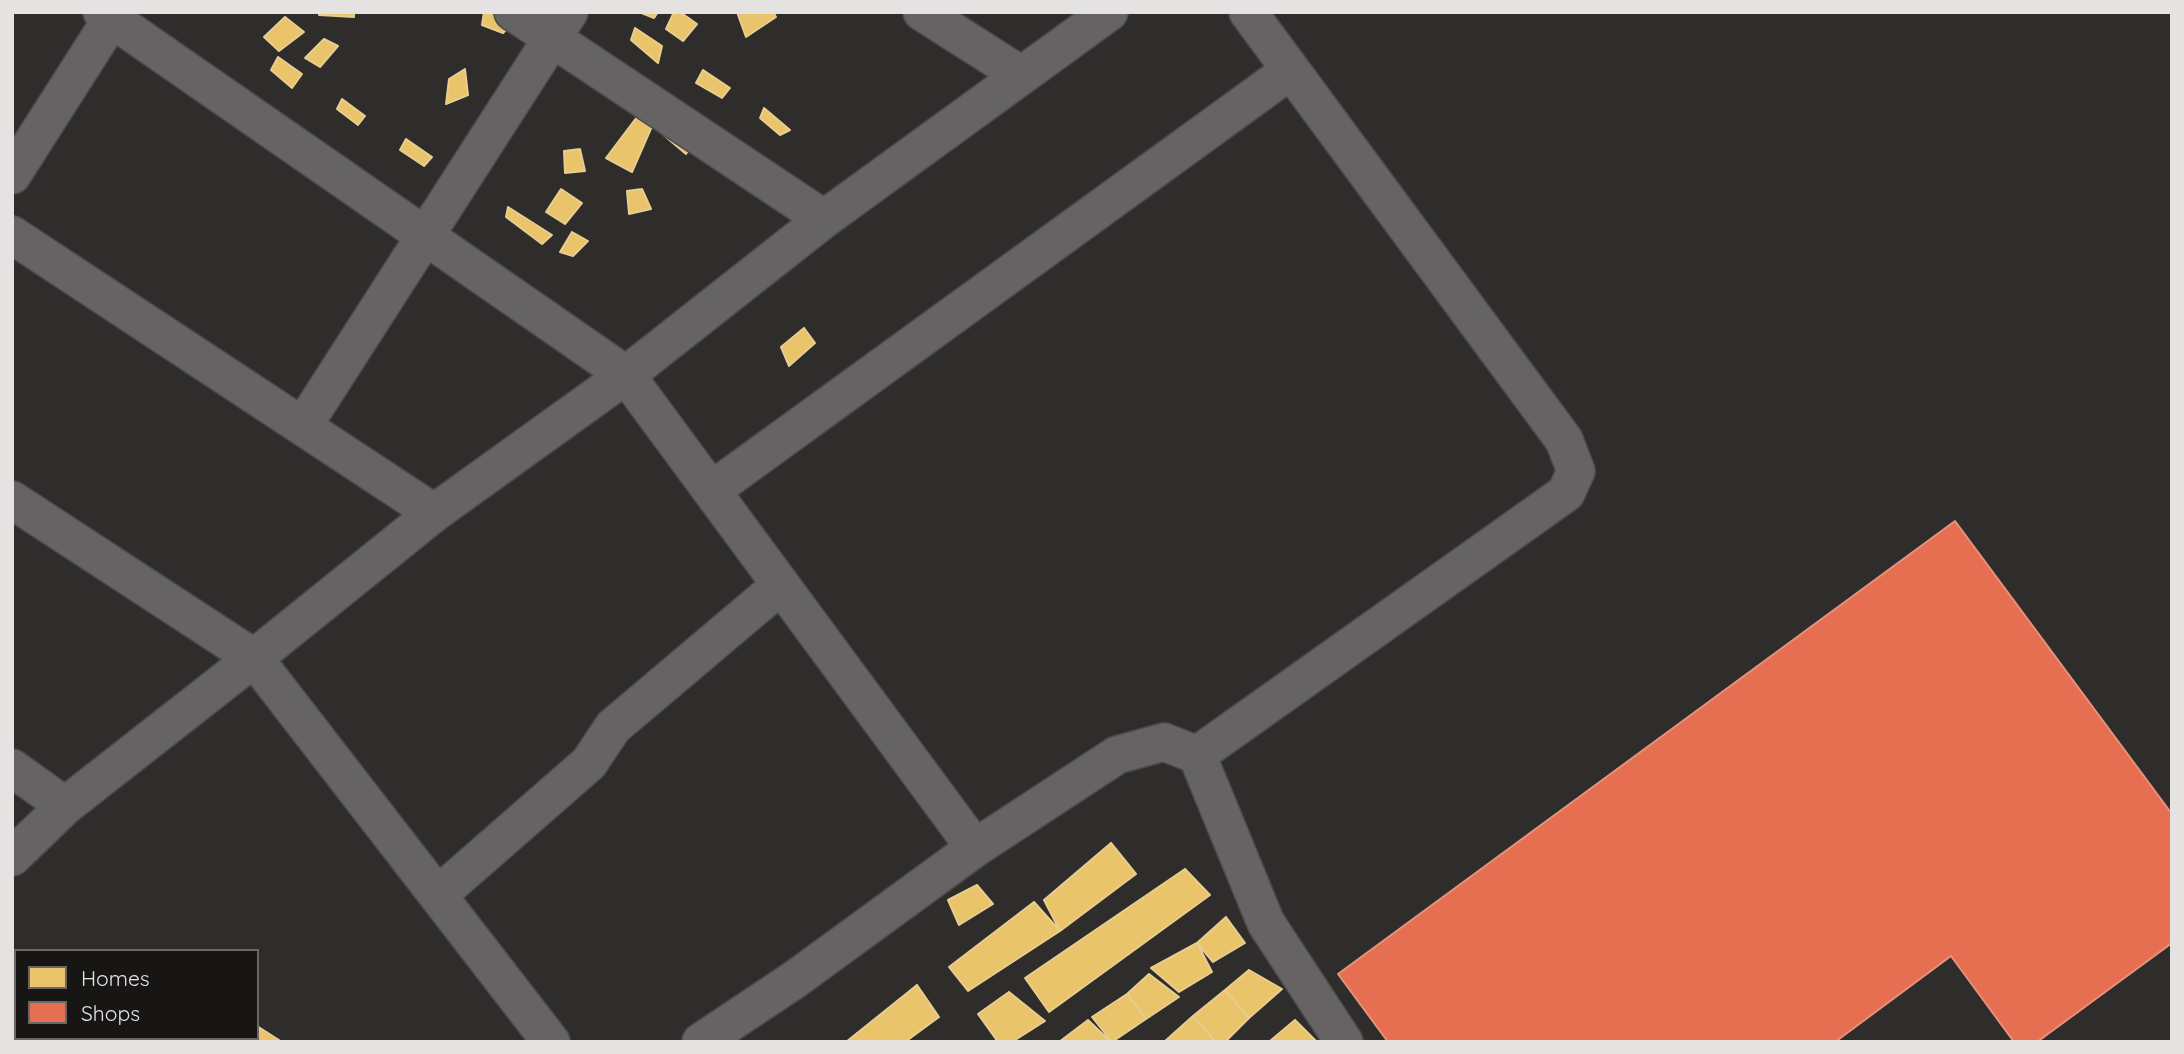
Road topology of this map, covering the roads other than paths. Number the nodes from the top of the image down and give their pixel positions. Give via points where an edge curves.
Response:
1 (513, 12) edge
2 (922, 12) edge
3 (1109, 12) edge
4 (1248, 12) edge
5 (109, 14) edge
6 (560, 25) edge
7 (1291, 69) junction
8 (1021, 75) junction
9 (12, 175) edge
10 (824, 219) junction
11 (12, 235) edge
12 (425, 235) junction
13 (626, 375) junction
14 (303, 426) junction
15 (712, 490) junction
16 (12, 500) edge
17 (434, 513) junction
18 (782, 585) junction
19 (254, 658) junction
20 (1197, 755) junction
21 (12, 768) edge
22 (65, 806) junction
23 (975, 848) junction
24 (12, 857) edge
25 (438, 895) junction
26 (551, 1042) edge
27 (701, 1042) edge
28 (1344, 1042) edge

1 - 6 street
2 - 8 street
3 - 8 street
4 - 7 street
5 - 9 street
5 - 12 street
6 - 10 street
6 - 12 street
7 - 15 street
7 - 20 street via 1564,440 1576,471 1566,493
8 - 10 street
10 - 13 street
11 - 14 street
12 - 13 street
12 - 14 street
13 - 15 street
13 - 17 street
14 - 17 street
15 - 18 street
16 - 19 street
17 - 19 street
18 - 23 street
18 - 25 street via 613,727 589,763
19 - 22 street
19 - 25 street
20 - 23 street via 1164,741 1117,755
20 - 28 street via 1266,923
21 - 22 street
22 - 24 street
23 - 27 street
25 - 26 street

